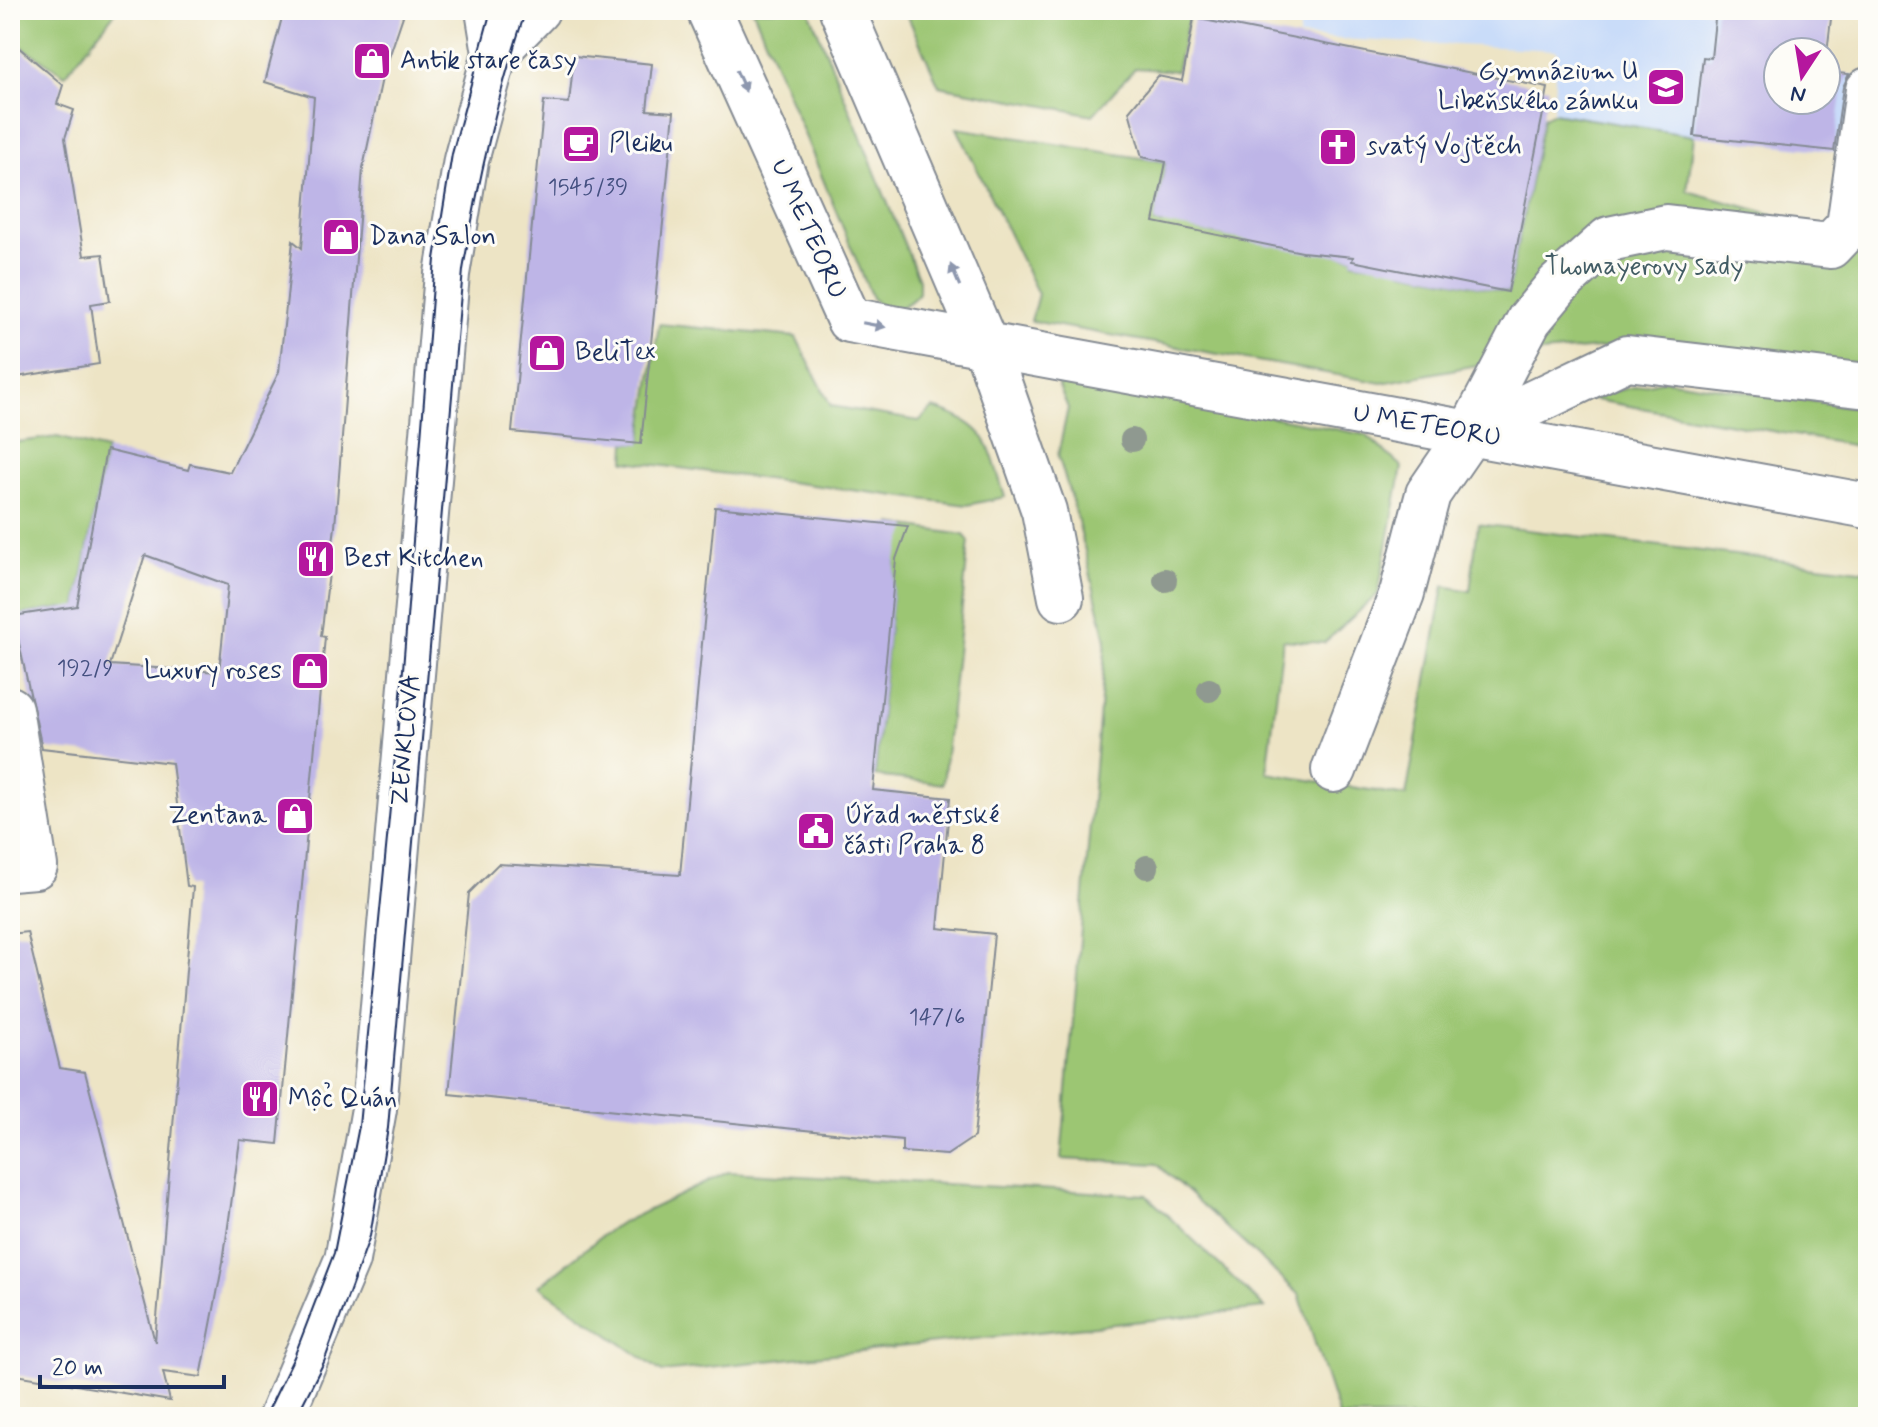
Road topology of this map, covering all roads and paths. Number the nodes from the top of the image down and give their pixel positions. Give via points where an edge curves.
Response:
1 (709, 10) edge
2 (842, 10) edge
3 (513, 21) edge
4 (1868, 90) edge
5 (986, 346) junction
6 (1868, 386) edge
7 (1470, 433) junction
8 (1868, 506) edge
9 (1061, 598) dead end
10 (10, 709) edge
11 (1334, 770) dead end
12 (10, 868) edge
13 (281, 1417) edge

1 -> 5 street, U METEORU via 849,320
5 -> 2 street
3 - 13 street, ZENKLOVA via 466,160 447,274 374,1109 347,1260
4 - 7 street via 1849,226 1830,246 1666,227 1609,239 1529,320
5 - 7 street, U METEORU
5 - 9 street via 1044,511
6 - 7 street via 1627,358
7 - 8 street, U METEORU
7 - 11 street via 1428,494 1402,593
10 - 12 street via 35,866

